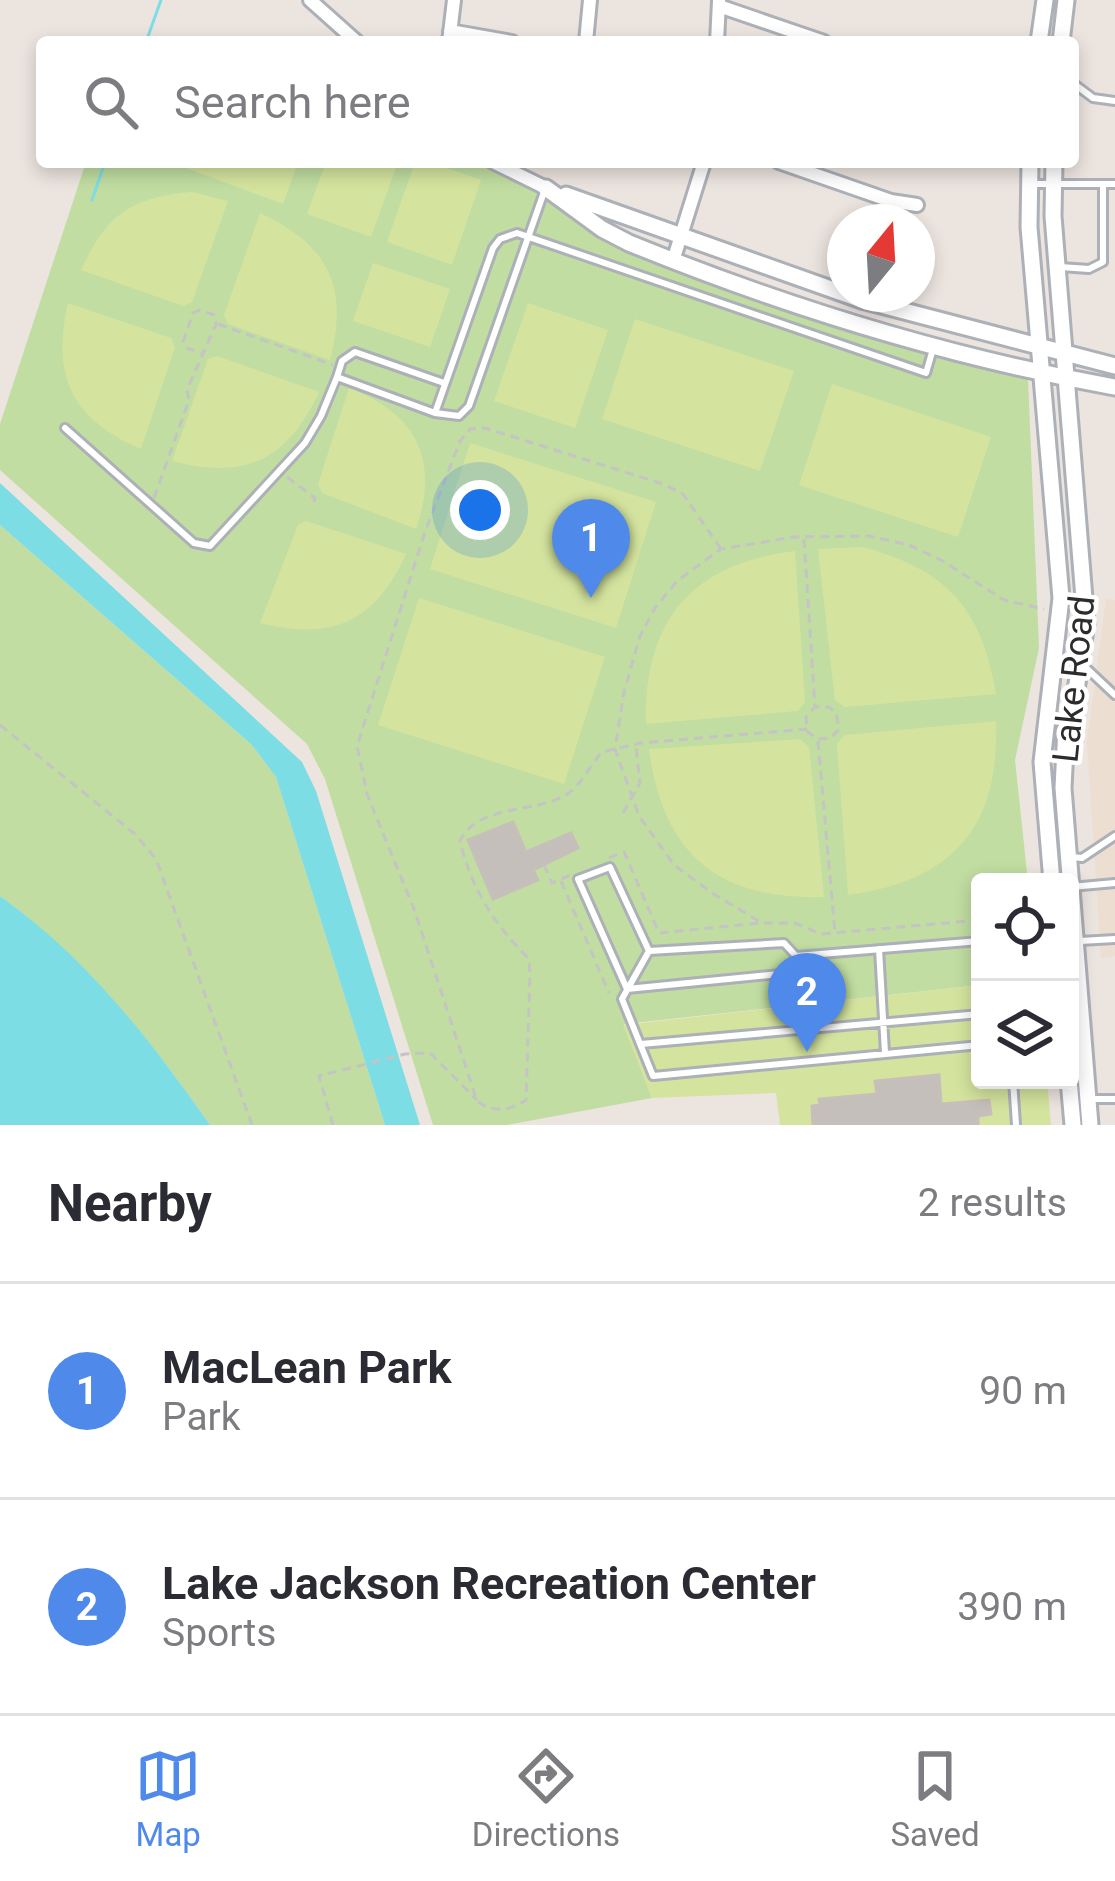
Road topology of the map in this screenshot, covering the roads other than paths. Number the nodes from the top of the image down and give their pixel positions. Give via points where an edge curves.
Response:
1 (310, 0) edge
2 (454, 0) edge
3 (590, 0) edge
4 (1045, 0) edge
5 (1066, 0) edge
6 (719, 3) edge
7 (350, 36) edge
8 (449, 36) edge
9 (587, 36) edge
10 (716, 36) edge
11 (808, 36) edge
12 (1040, 36) edge
13 (1061, 36) edge
14 (1079, 88) edge
15 (1115, 101) edge
16 (506, 168) edge
17 (702, 168) edge
18 (796, 168) edge
19 (1030, 168) edge
20 (1054, 168) edge
21 (1030, 184) junction
22 (1054, 184) junction
23 (1103, 184) junction
24 (1115, 184) edge
25 (546, 188) junction
26 (910, 204) edge
27 (527, 237) junction
28 (680, 237) junction
29 (673, 261) junction
30 (1058, 267) junction
31 (933, 346) junction
32 (1040, 349) junction
33 (1063, 355) junction
34 (1115, 366) edge
35 (338, 372) junction
36 (1041, 373) junction
37 (1065, 378) junction
38 (444, 383) junction
39 (1115, 387) edge
40 (435, 413) junction
41 (65, 428) dead end
42 (1054, 609) junction
43 (1085, 613) junction
44 (1082, 664) junction
45 (1115, 695) edge
46 (1115, 836) edge
47 (1049, 855) junction
48 (1069, 857) junction
49 (1051, 873) edge
50 (1070, 873) edge
51 (1115, 883) edge
52 (1079, 886) edge
53 (1115, 939) edge
54 (1079, 941) edge
55 (971, 942) edge
56 (879, 950) junction
57 (649, 951) junction
58 (796, 956) junction
59 (1076, 981) edge
60 (627, 989) junction
61 (971, 1015) edge
62 (883, 1022) junction
63 (641, 1044) junction
64 (971, 1046) edge
65 (884, 1053) junction
66 (1014, 1089) edge
67 (1070, 1089) edge
68 (1088, 1099) junction
69 (1115, 1099) edge
70 (1016, 1125) edge
71 (1073, 1125) edge
72 (1090, 1125) edge

1 - 7 street
2 - 8 street
3 - 9 street
4 - 12 street
5 - 13 street
6 - 10 street
6 - 11 street
14 - 15 lane
16 - 25 street
17 - 28 street
18 - 26 street
19 - 21 street, Lake Road
20 - 22 street, Lake Road
21 - 22 lane
21 - 32 street, Lake Road
22 - 23 lane
22 - 30 street, Lake Road
23 - 24 lane
23 - 30 lane via 1099,267
25 - 27 lane
25 - 28 street
25 - 29 street via 602,229
27 - 31 lane via 926,373
27 - 38 lane via 509,234 493,248
27 - 40 lane via 469,406 459,416
28 - 29 street
28 - 32 street via 862,300
29 - 31 street
30 - 33 street, Lake Road
31 - 36 street
32 - 33 street
32 - 36 street, Lake Road
33 - 34 street
33 - 37 street, Lake Road
35 - 38 lane via 355,352
35 - 40 lane
35 - 41 lane via 321,416 280,472 210,546 194,543
36 - 37 street
36 - 42 street, Lake Road
37 - 39 street
37 - 43 street, Lake Road
38 - 40 lane
42 - 43 lane
42 - 47 street, Lake Road via 1042,761
43 - 44 street, Lake Road
44 - 45 lane
44 - 48 street, Lake Road via 1064,751
46 - 48 lane via 1082,858
47 - 48 lane
47 - 49 street, Lake Road
48 - 50 street, Lake Road
51 - 52 lane
53 - 54 lane
55 - 56 lane
56 - 58 lane
56 - 62 lane
57 - 58 lane via 784,943
57 - 60 lane
57 - 60 lane via 610,866 578,879
58 - 60 lane via 780,974
59 - 68 street, Lake Road
60 - 63 lane via 622,999
61 - 62 lane
62 - 63 lane
62 - 65 lane
63 - 65 lane via 653,1076
64 - 65 lane
66 - 70 lane
67 - 71 street
68 - 69 lane
68 - 72 street, Lake Road

